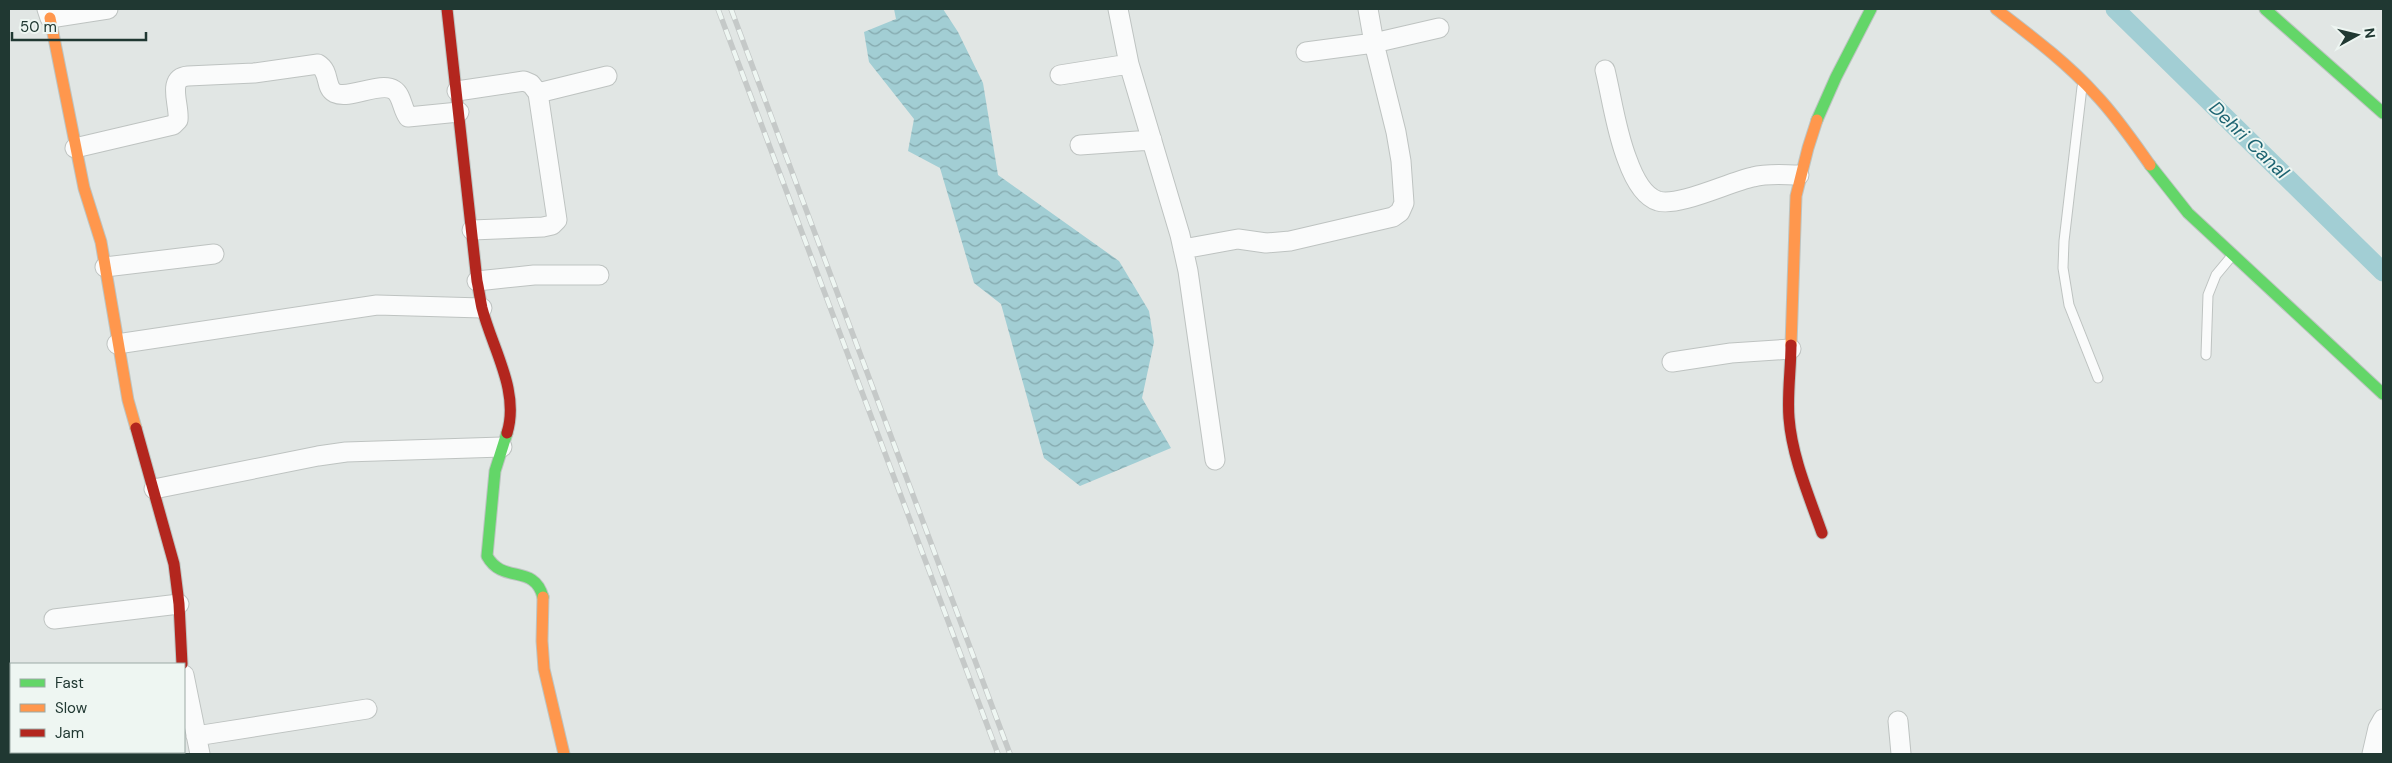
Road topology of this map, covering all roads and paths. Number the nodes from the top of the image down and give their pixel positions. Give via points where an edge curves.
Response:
1 (108, 9) edge
2 (447, 9) edge
3 (1118, 9) edge
4 (1368, 9) edge
5 (1871, 9) edge
6 (1996, 9) edge
7 (2265, 9) edge
8 (49, 13) edge
9 (1439, 28) dead end
10 (1374, 42) junction
11 (1306, 52) dead end
12 (1128, 64) junction
13 (1605, 70) dead end
14 (1060, 74) dead end
15 (607, 76) dead end
16 (2083, 82) junction
17 (457, 91) junction
18 (538, 93) junction
19 (459, 112) junction
20 (2383, 113) edge
21 (1152, 140) junction
22 (1080, 145) dead end
23 (76, 148) junction
24 (1799, 175) junction
25 (472, 230) junction
26 (1183, 250) junction
27 (214, 254) dead end
28 (2232, 254) junction
29 (105, 267) junction
30 (599, 275) dead end
31 (477, 281) junction
32 (482, 308) junction
33 (117, 344) junction
34 (1791, 349) junction
35 (2206, 354) dead end
36 (1672, 362) dead end
37 (2098, 378) dead end
38 (2383, 394) edge
39 (502, 447) junction
40 (1215, 460) dead end
41 (154, 489) junction
42 (1822, 533) dead end
43 (179, 604) junction
44 (54, 619) dead end
45 (182, 663) edge
46 (185, 680) edge
47 (367, 709) dead end
48 (2383, 718) edge
49 (1898, 721) dead end
50 (196, 736) junction
51 (200, 754) edge
52 (564, 754) edge
53 (1901, 754) edge
54 (2372, 754) edge

1 - 8 street
2 - 17 main road
3 - 12 street
4 - 10 street
5 - 24 main road via 1831,89
6 - 16 main road
7 - 20 main road
8 - 23 main road
9 - 10 street
10 - 11 street
10 - 26 street via 1401,161 1404,203 1400,212 1393,217 1290,241 1266,243 1238,239
12 - 14 street
12 - 21 street
13 - 24 street via 1626,157 1639,184 1652,198 1664,202 1763,175
15 - 18 street
16 - 28 main road via 2170,193
16 - 37 lane via 2063,268 2069,305
17 - 18 street via 524,81
17 - 19 main road
18 - 25 street via 557,220 543,227
19 - 23 street via 408,117 395,90 388,88 335,93 327,73 318,64 254,73 181,76 175,87 178,120 172,125
19 - 25 main road
21 - 22 street
21 - 26 street
23 - 29 main road
24 - 34 main road via 1794,222
25 - 31 main road
26 - 40 street
27 - 29 street
28 - 35 lane via 2216,276 2208,295
28 - 38 main road
29 - 33 main road
30 - 31 street via 534,275
31 - 32 main road
32 - 33 street via 377,305
32 - 39 main road via 506,377 510,402 510,423
33 - 41 main road via 128,400
34 - 36 street via 1731,353
34 - 42 main road via 1792,438
39 - 41 street via 346,452
39 - 52 main road via 495,471 487,556 490,566 496,570 529,578 538,585 542,596 544,660
41 - 43 main road via 174,564
43 - 44 street
43 - 45 main road
46 - 50 street
47 - 50 street
48 - 54 street
49 - 53 street
50 - 51 street

